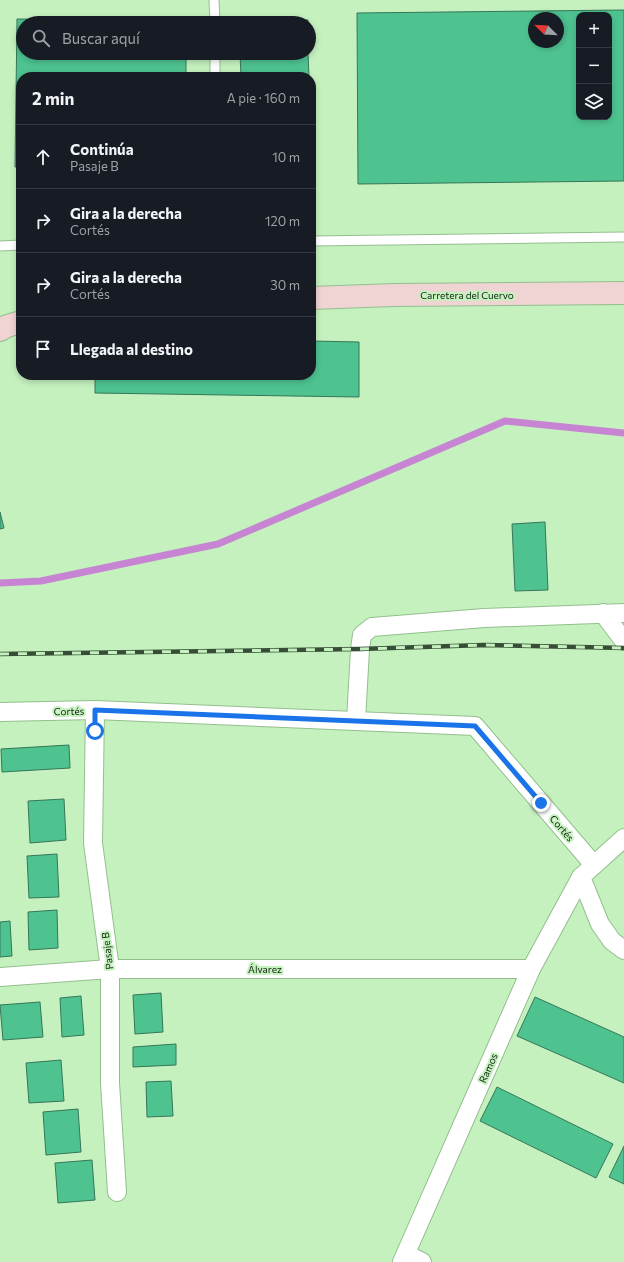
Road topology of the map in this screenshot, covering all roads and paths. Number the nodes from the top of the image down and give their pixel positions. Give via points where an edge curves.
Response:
1 (214, 0) edge
2 (215, 16) edge
3 (215, 60) edge
4 (216, 72) edge
5 (624, 237) edge
6 (316, 241) edge
7 (16, 245) edge
8 (0, 246) edge
9 (624, 293) edge
10 (316, 298) edge
11 (16, 323) edge
12 (0, 330) edge
13 (603, 613) junction
14 (624, 613) edge
15 (624, 641) edge
16 (95, 710) junction
17 (0, 712) edge
18 (356, 721) junction
19 (624, 838) edge
20 (587, 871) junction
21 (624, 950) edge
22 (110, 969) junction
23 (531, 969) junction
24 (0, 977) edge
25 (117, 1192) dead end
26 (410, 1259) edge

1 - 2 lane
3 - 4 lane
5 - 6 lane
7 - 8 lane
9 - 10 street, Carretera del Cuervo
11 - 12 street
13 - 14 street
13 - 15 street
13 - 18 street via 484,618 372,627 362,635
16 - 17 street, Cortés
16 - 18 street, Cortés
16 - 22 street, Pasaje B via 93,843
18 - 20 street, Cortés via 475,726
19 - 20 street, Ramos
20 - 21 street, Cortés via 600,924 612,941
20 - 23 street, Ramos
22 - 23 street, Álvarez
22 - 24 street, Álvarez
22 - 25 street, Pasaje B via 110,1083
23 - 26 street, Ramos

